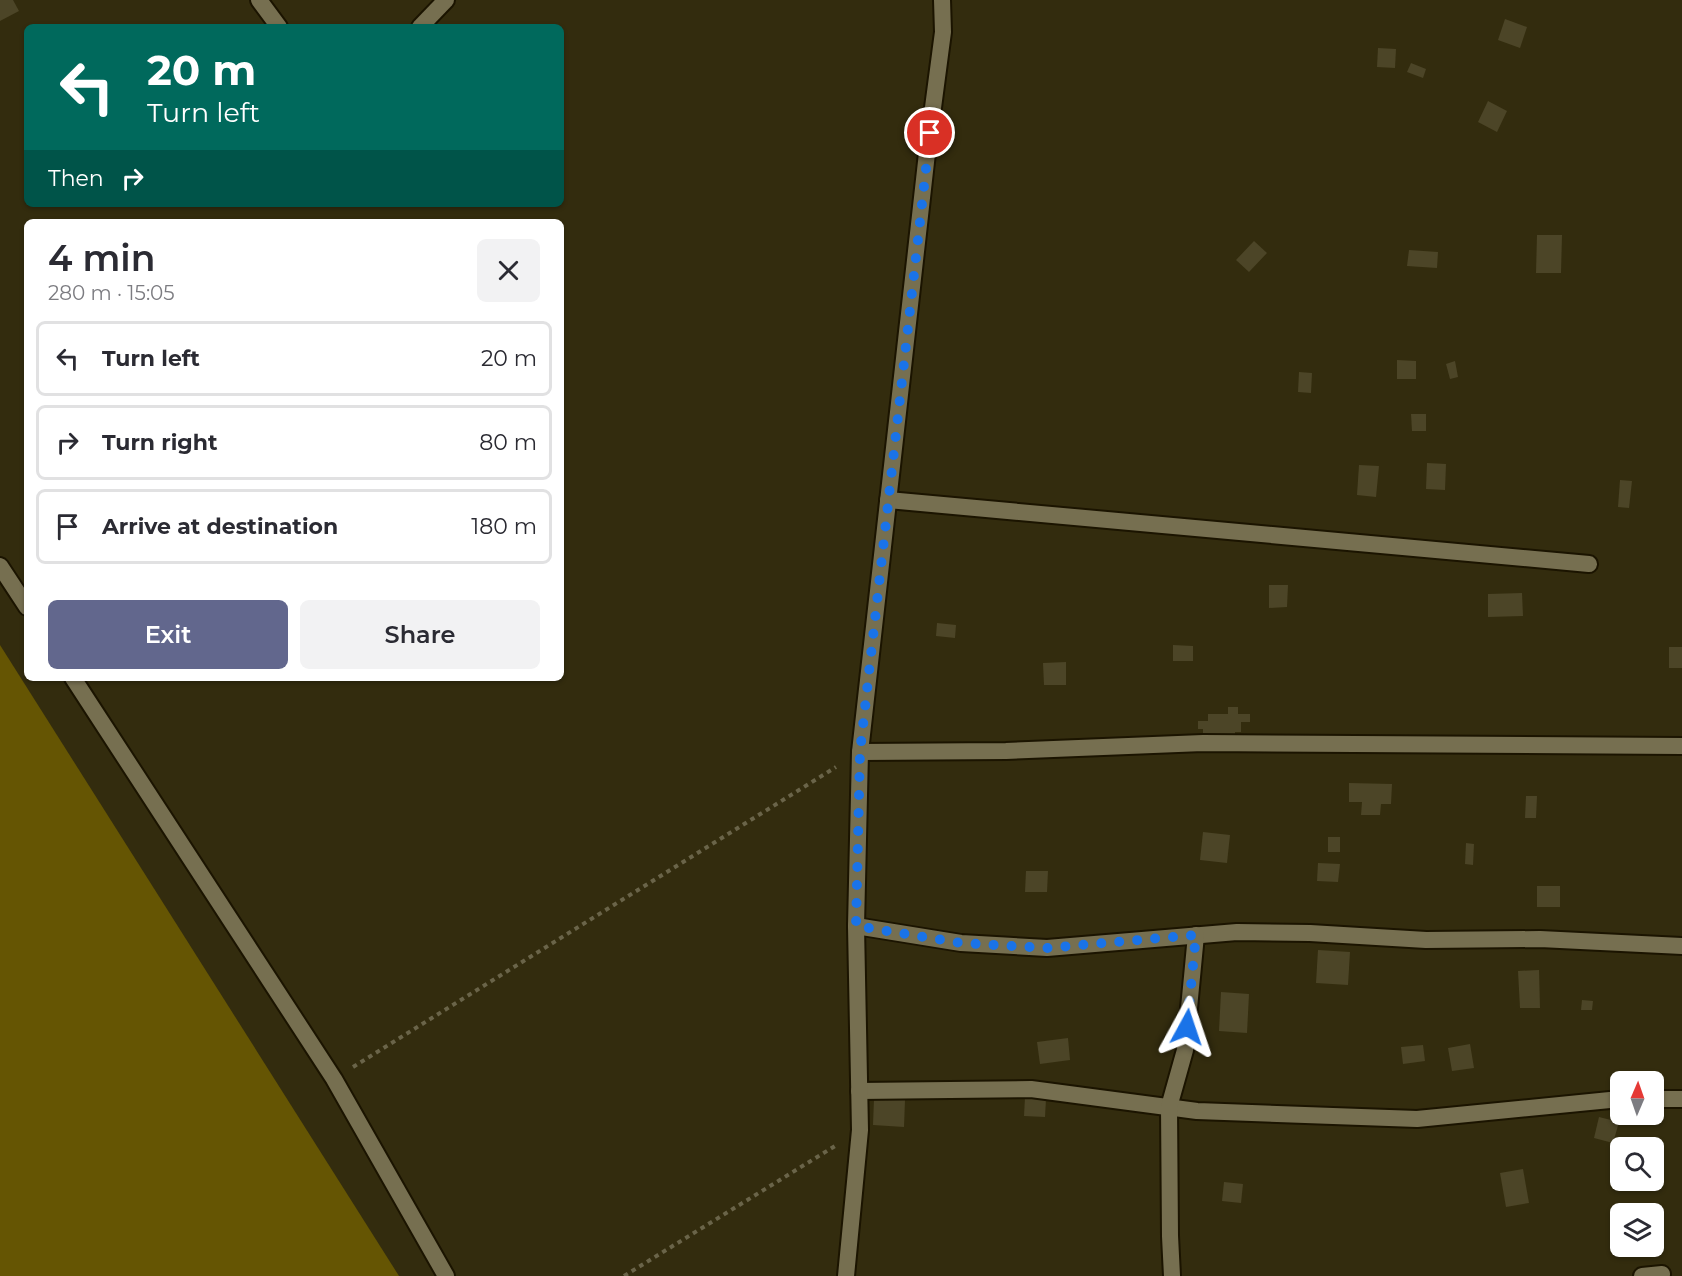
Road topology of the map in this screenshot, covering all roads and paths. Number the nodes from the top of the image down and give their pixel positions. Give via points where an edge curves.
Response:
1 (259, 0) edge
2 (446, 0) edge
3 (942, 0) edge
4 (277, 24) edge
5 (423, 24) edge
6 (888, 500) junction
7 (1589, 564) dead end
8 (0, 566) edge
9 (24, 602) edge
10 (75, 681) edge
11 (1682, 746) edge
12 (860, 752) junction
13 (856, 926) junction
14 (1196, 935) junction
15 (1682, 946) edge
16 (334, 1079) junction
17 (859, 1091) junction
18 (1682, 1098) edge
19 (1664, 1099) edge
20 (1610, 1100) edge
21 (1169, 1107) junction
22 (860, 1130) junction
23 (1662, 1274) dead end
24 (446, 1276) edge
25 (624, 1276) edge
26 (846, 1276) edge
27 (1172, 1276) edge
28 (1642, 1276) edge

1 - 4 street
2 - 5 street
3 - 6 street via 943,32
6 - 7 street
6 - 12 street
8 - 9 street
10 - 16 street
11 - 12 street via 1203,743
12 - 13 street
12 - 16 path
13 - 14 street via 961,943 1047,948
13 - 17 street
14 - 15 street via 1310,933
14 - 21 street via 1185,1050
16 - 24 street
17 - 21 street via 1032,1089
17 - 22 street
18 - 19 street
20 - 21 street via 1417,1119
21 - 27 street
22 - 25 path
22 - 26 street
23 - 28 street

